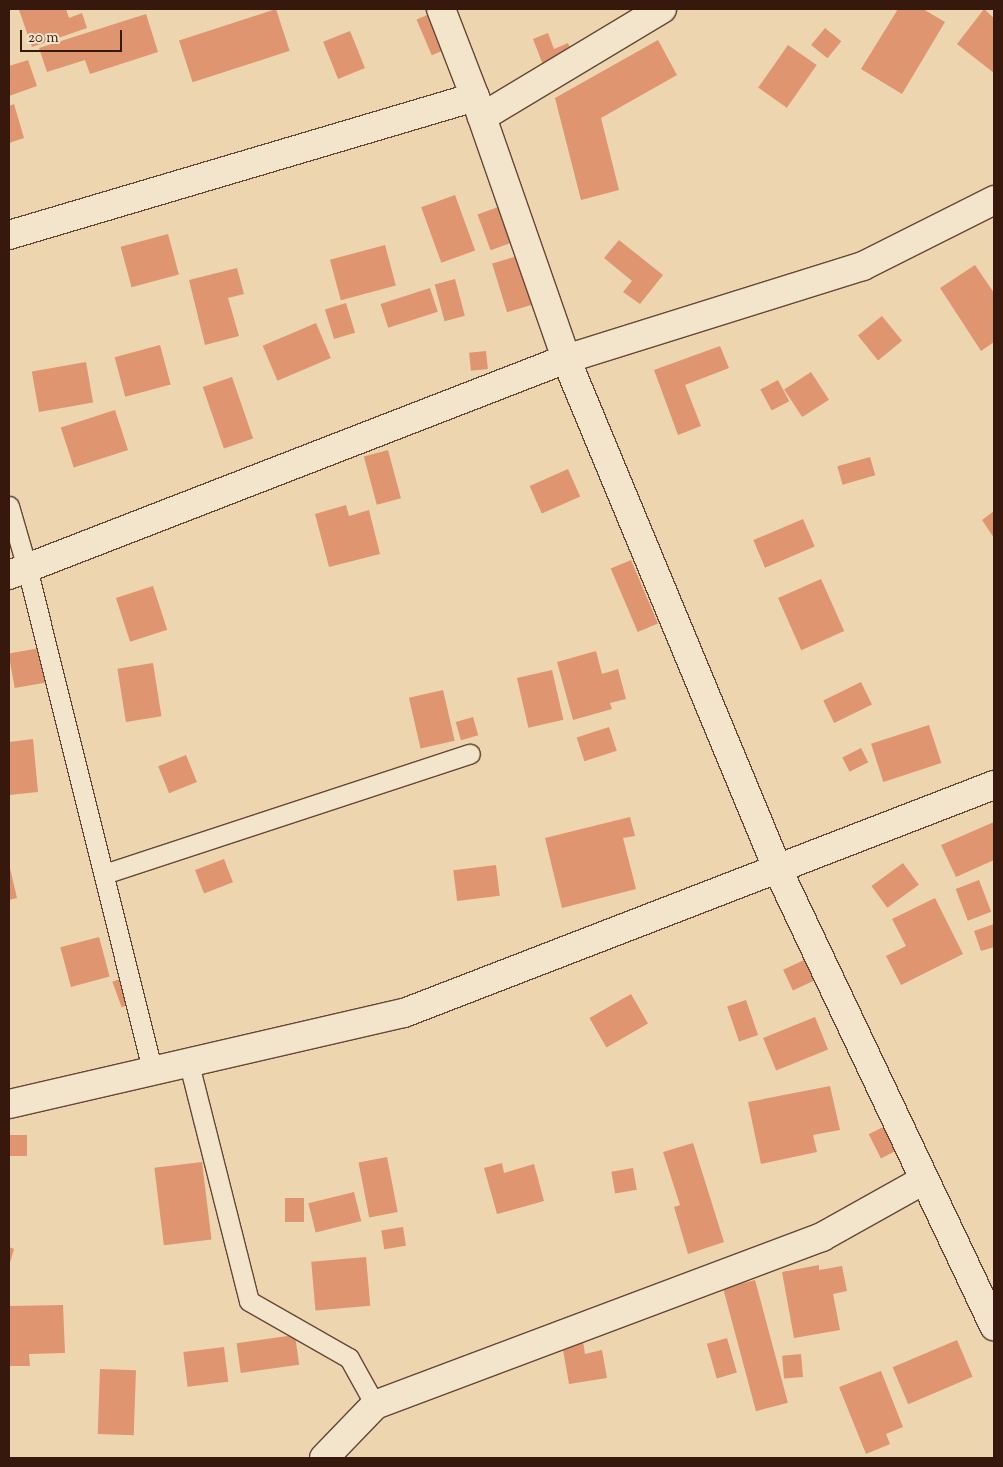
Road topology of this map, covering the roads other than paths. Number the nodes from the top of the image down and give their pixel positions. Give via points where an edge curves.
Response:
1 (441, 9) edge
2 (662, 9) edge
3 (479, 107) junction
4 (994, 200) edge
5 (9, 235) edge
6 (566, 359) junction
7 (9, 506) edge
8 (18, 571) edge
9 (470, 754) dead end
10 (994, 784) edge
11 (778, 870) junction
12 (104, 874) junction
13 (189, 1064) junction
14 (154, 1073) junction
15 (9, 1104) edge
16 (924, 1180) junction
17 (994, 1326) edge
18 (375, 1405) junction
19 (324, 1458) edge

1 - 3 street
2 - 3 street
3 - 5 street
3 - 6 street
4 - 6 street via 863,266
6 - 8 street
6 - 11 street
7 - 8 lane
8 - 12 lane
9 - 12 lane
10 - 11 street
11 - 13 street via 404,1013
11 - 16 street
12 - 14 lane
13 - 14 street
13 - 18 lane via 249,1301 349,1358
14 - 15 street
16 - 17 street
16 - 18 street via 822,1236
18 - 19 street

